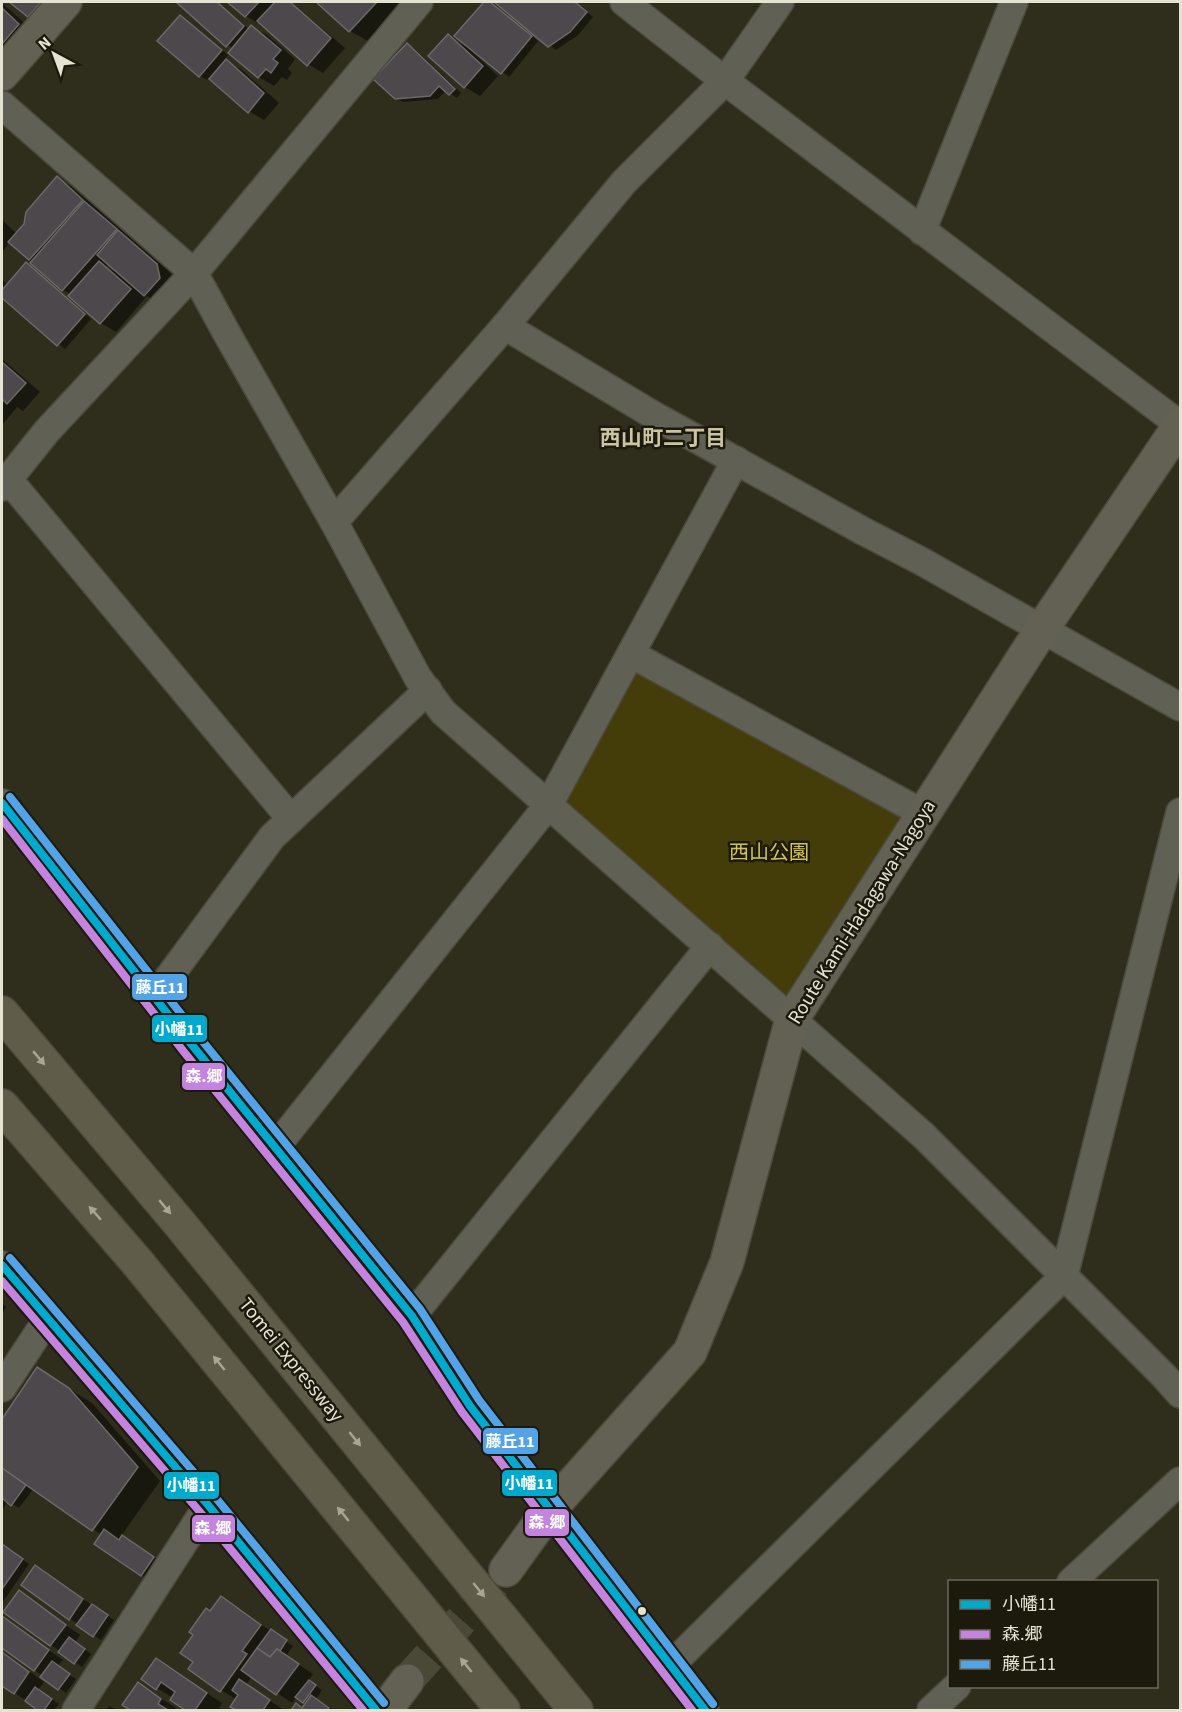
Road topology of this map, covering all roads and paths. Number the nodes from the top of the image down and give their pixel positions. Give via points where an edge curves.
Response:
1 (65, 2) edge
2 (419, 2) edge
3 (624, 2) edge
4 (780, 2) edge
5 (1014, 2) edge
6 (2, 74) edge
7 (725, 81) junction
8 (2, 105) edge
9 (922, 231) junction
10 (194, 273) junction
11 (505, 326) junction
12 (1180, 425) edge
13 (736, 460) junction
14 (5, 483) edge
15 (334, 522) junction
16 (1042, 629) junction
17 (630, 654) junction
18 (428, 690) junction
19 (1180, 708) edge
20 (2, 803) edge
21 (549, 804) junction
22 (1180, 812) edge
23 (924, 814) junction
24 (291, 819) junction
25 (710, 946) junction
26 (155, 996) junction
27 (2, 1013) edge
28 (792, 1019) junction
29 (2, 1106) edge
30 (275, 1148) junction
31 (2, 1265) edge
32 (1064, 1276) junction
33 (412, 1316) junction
34 (48, 1318) junction
35 (2, 1388) edge
36 (1180, 1394) edge
37 (1180, 1480) edge
38 (208, 1505) junction
39 (550, 1509) junction
40 (506, 1570) tunnel mouth
41 (1072, 1580) edge
42 (671, 1665) junction
43 (406, 1681) tunnel mouth
44 (955, 1688) edge
45 (76, 1710) edge
46 (376, 1710) edge
47 (385, 1710) edge
48 (503, 1710) edge
49 (576, 1710) edge
50 (705, 1710) edge
51 (931, 1710) edge

1 - 6 main road
2 - 10 street
3 - 7 street
4 - 7 street
5 - 9 street
7 - 9 street
7 - 11 street via 624,182
8 - 10 street
9 - 12 street
10 - 14 street via 46,431
10 - 15 street
11 - 13 street
11 - 15 street
12 - 16 main road, Route Kami-Hadagawa-Nagoya
13 - 16 street
13 - 17 street
14 - 24 street
15 - 18 street
16 - 19 street
16 - 23 main road, Route Kami-Hadagawa-Nagoya
17 - 21 street
17 - 23 street
18 - 21 street via 443,712
18 - 24 street
20 - 26 street
21 - 25 street
21 - 30 street
22 - 32 street
23 - 28 main road, Route Kami-Hadagawa-Nagoya
24 - 26 street via 272,837
25 - 28 street
25 - 33 street
26 - 30 street
27 -> 49 highway, Tomei Expressway via 180,1224
28 - 32 street via 924,1136
28 - 39 main road, Route Kami-Hadagawa-Nagoya via 727,1262 690,1352
48 -> 29 highway via 137,1262
30 - 33 street
31 - 34 street
32 - 36 street
32 - 42 street
33 - 39 street via 470,1406
34 - 35 street
34 - 38 street
37 - 41 street
38 - 45 street
38 - 46 street
39 - 40 main road, Route Kami-Hadagawa-Nagoya
39 - 42 street
42 - 50 street
43 - 47 main road
44 - 51 street

